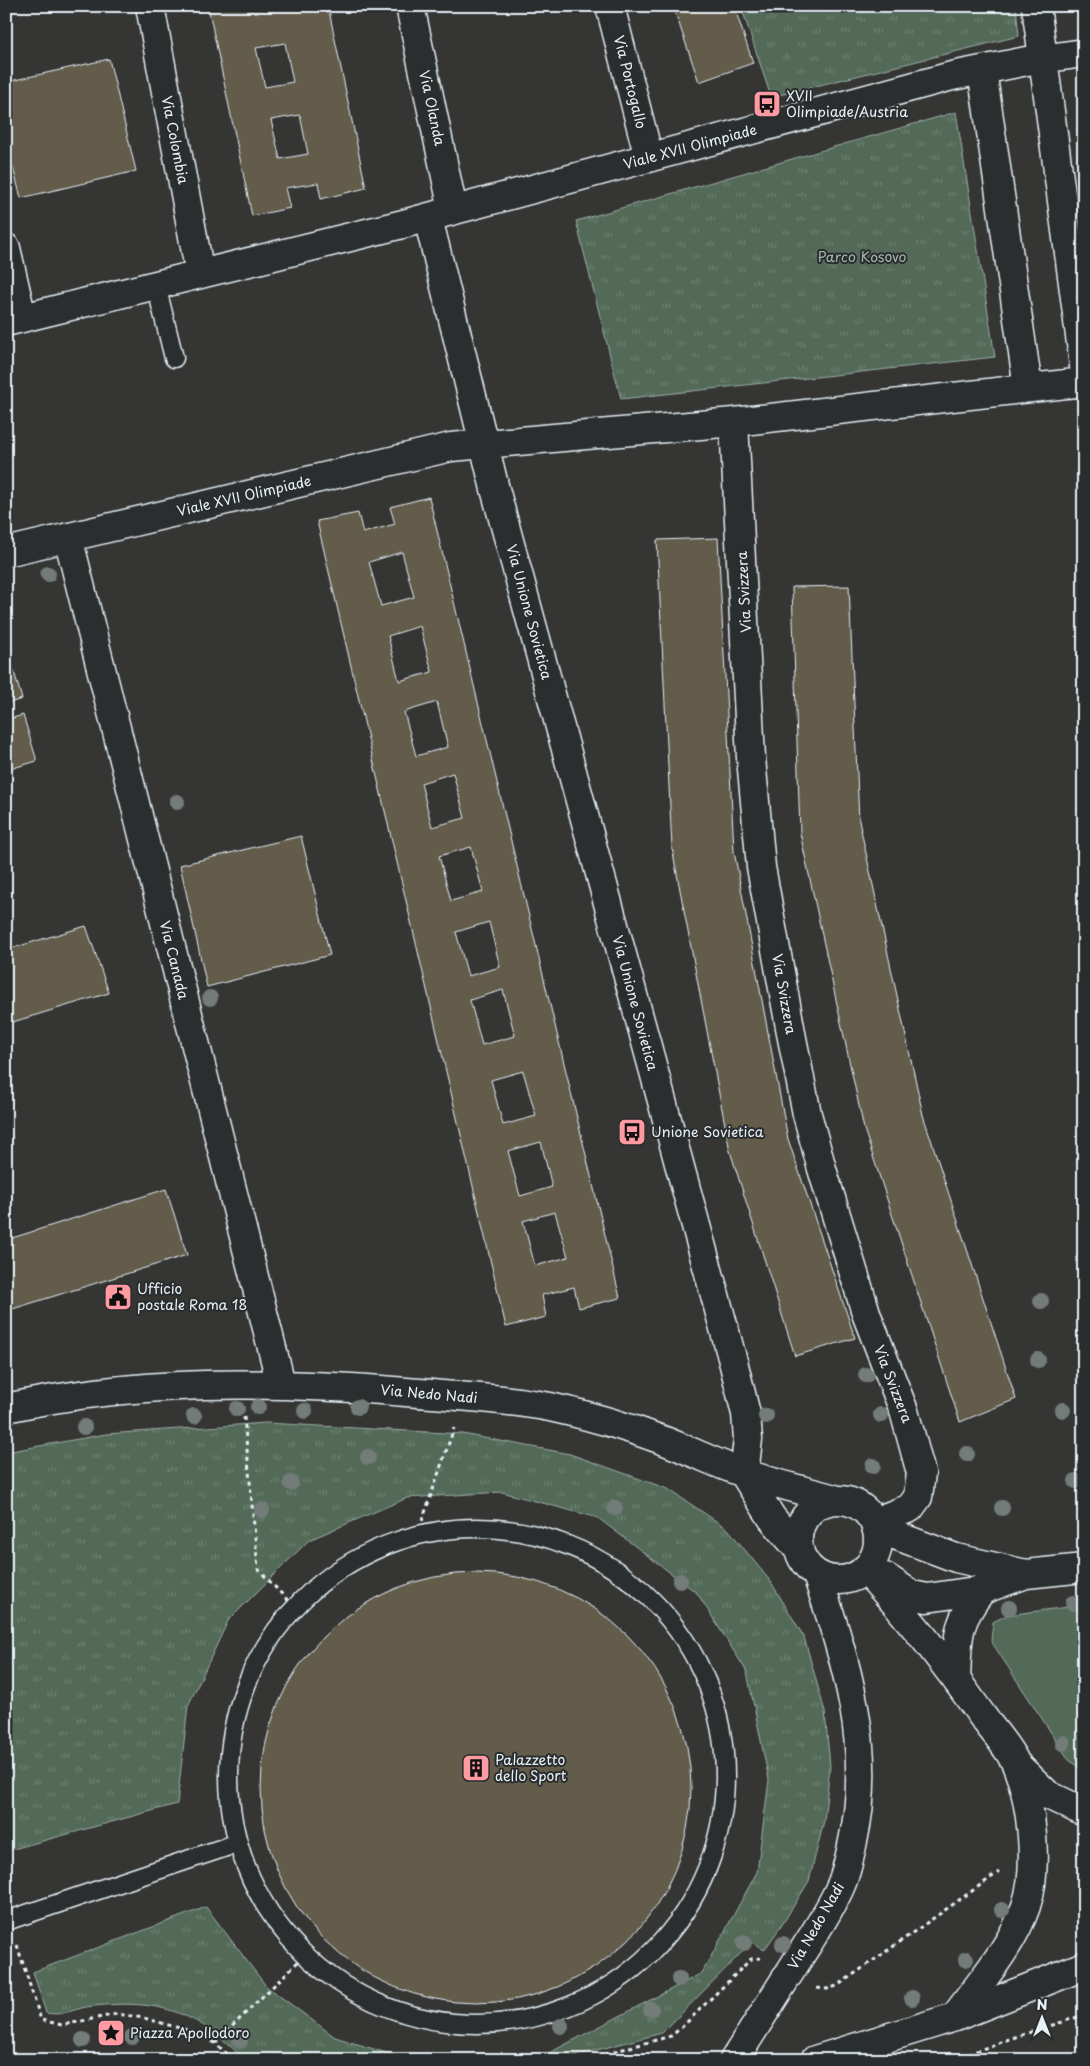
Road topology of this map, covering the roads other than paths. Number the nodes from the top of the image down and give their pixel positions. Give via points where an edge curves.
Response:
1 (150, 6) edge
2 (410, 6) edge
3 (610, 6) edge
4 (1036, 6) edge
5 (1084, 53) edge
6 (1043, 58) junction
7 (982, 70) junction
8 (649, 158) junction
9 (440, 214) junction
10 (6, 248) edge
11 (200, 274) junction
12 (156, 285) junction
13 (14, 320) edge
14 (174, 358) dead end
15 (1084, 366) edge
16 (1084, 382) edge
17 (1028, 388) junction
18 (734, 422) junction
19 (483, 443) junction
20 (68, 537) junction
21 (6, 552) edge
22 (281, 1384) junction
23 (6, 1408) edge
24 (744, 1474) junction
25 (838, 1500) junction
26 (875, 1525) junction
27 (799, 1550) junction
28 (868, 1567) junction
29 (1084, 1568) edge
30 (1026, 1574) junction
31 (817, 1575) junction
32 (982, 1590) junction
33 (956, 1678) junction
34 (1015, 1763) junction
35 (1084, 1812) edge
36 (238, 1843) junction
37 (6, 1921) edge
38 (1084, 1966) edge
39 (955, 2017) junction
40 (734, 2060) edge
41 (815, 2060) edge

1 - 11 street, Via Colombia
2 - 9 street, Via Olanda
3 - 8 street, Via Portogallo
4 - 6 street
5 - 6 street, Viale XVII Olimpiade
6 - 7 street, Viale XVII Olimpiade
6 - 15 street
7 - 8 street, Viale XVII Olimpiade
7 - 17 street
8 - 9 street, Viale XVII Olimpiade
9 - 11 street, Viale XVII Olimpiade
9 - 19 street
10 - 13 street
11 - 12 street, Viale XVII Olimpiade
12 - 13 street, Viale XVII Olimpiade
12 - 14 lane
16 - 17 street, Viale XVII Olimpiade
17 - 18 street, Viale XVII Olimpiade
18 - 19 street, Viale XVII Olimpiade
18 - 26 street, Via Svizzera via 751,758 761,867 807,1114 867,1316 904,1412 921,1473 918,1497 910,1508
19 - 20 street, Viale XVII Olimpiade via 451,447
19 - 24 street, Via Unione Sovietica via 734,1365 746,1414 748,1439
20 - 21 street, Viale XVII Olimpiade
20 - 22 street, Via Canada
22 - 23 street, Via Nedo Nadi via 141,1388 71,1395
22 - 24 street, Via Nedo Nadi via 463,1396 551,1407 662,1440
24 - 25 street, Via Nedo Nadi
24 - 27 street via 772,1518
25 - 26 street, Via Nedo Nadi via 859,1506
25 - 27 street via 826,1502 807,1514 798,1535
26 - 28 street via 878,1544
26 - 30 street via 956,1558
27 - 31 street, Via Nedo Nadi
28 - 31 street via 855,1577 842,1580
28 - 32 street via 919,1597
28 - 33 street
29 - 30 street
30 - 32 street
31 - 40 street, Via Nedo Nadi via 837,1633 858,1722 861,1774 856,1829 847,1867 834,1899
32 - 33 street via 960,1624
33 - 34 street
34 - 35 street via 1048,1795
34 - 39 street via 1029,1815 1030,1892 1022,1918 1011,1938
36 - 36 lane via 229,1788 230,1759 237,1713 262,1653 295,1608 321,1583 383,1547 417,1536 478,1529 522,1533 572,1547 596,1559 640,1588 691,1649 710,1689 720,1722 725,1801 714,1853 696,1893 678,1923 643,1962 600,1992 551,2013 499,2023 446,2022 420,2018 370,2000 325,1973 287,1936 271,1915 246,1868
36 - 37 lane
38 - 39 street
39 - 41 street

